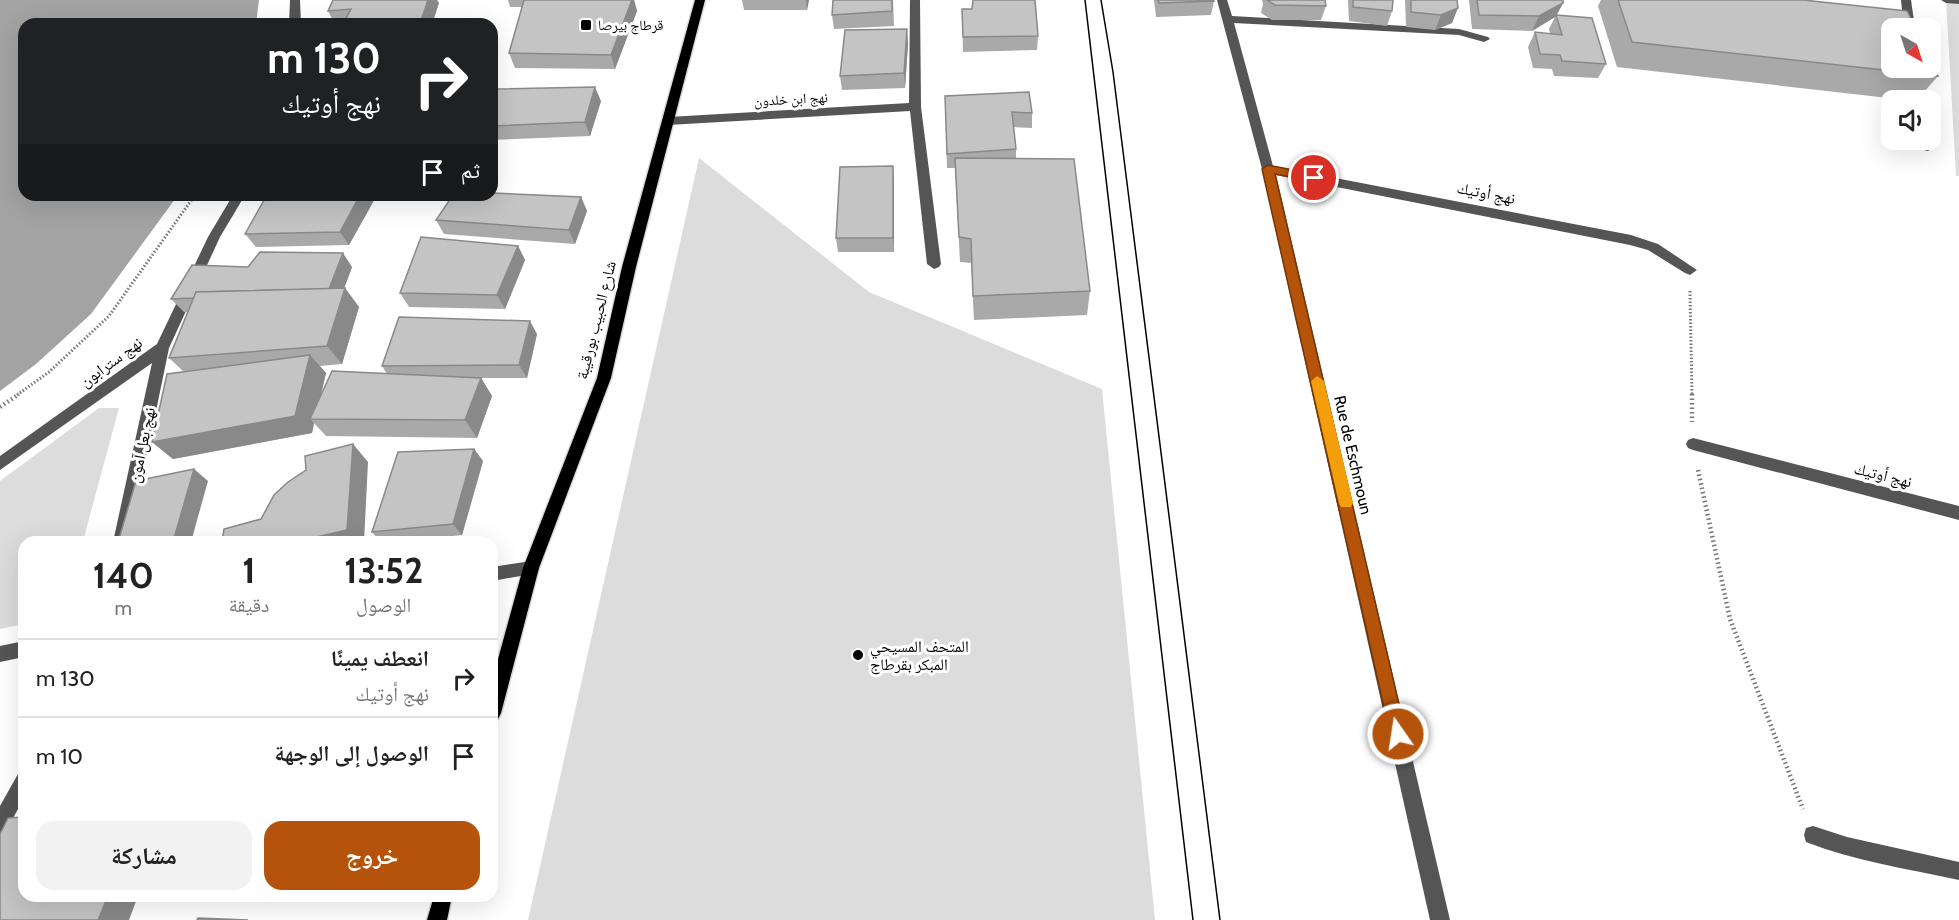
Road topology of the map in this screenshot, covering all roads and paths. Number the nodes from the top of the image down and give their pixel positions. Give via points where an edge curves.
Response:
1 (295, 0) edge
2 (700, 0) edge
3 (915, 0) edge
4 (1222, 0) edge
5 (1906, 0) edge
6 (1946, 0) edge
7 (1959, 1) edge
8 (295, 18) edge
9 (1909, 18) edge
10 (1227, 19) junction
11 (1484, 39) dead end
12 (915, 107) junction
13 (668, 121) junction
14 (1268, 169) junction
15 (191, 201) edge
16 (235, 201) edge
17 (934, 264) dead end
18 (1690, 270) joint
19 (162, 348) junction
20 (0, 407) edge
21 (1693, 444) junction
22 (0, 464) edge
23 (1959, 513) edge
24 (122, 536) edge
25 (531, 568) junction
26 (498, 573) edge
27 (18, 651) edge
28 (0, 654) edge
29 (498, 691) edge
30 (18, 791) edge
31 (0, 825) edge
32 (1813, 835) joint
33 (1959, 872) edge
34 (441, 902) edge
35 (436, 920) edge
36 (1440, 920) edge

1 - 8 street
2 - 13 main road, شارع الحبيب بورقيبة
3 - 12 street
4 - 10 street, Rue de Eschmoun
5 - 9 street
6 - 7 street
10 - 11 street via 1459,32
10 - 14 street, Rue de Eschmoun
12 - 13 street, نهج ابن خلدون
12 - 17 street
13 - 25 main road, شارع الحبيب بورقيبة via 604,378
14 - 18 street, نهج أوتيك via 1631,240 1653,247
14 - 36 street, Rue de Eschmoun
15 - 20 path via 109,316 49,372
16 - 19 street, نهج سترابون via 214,237
18 - 21 path
19 - 22 street, نهج سترابون
19 - 24 street, نهج بعل آمون
21 - 23 street, نهج أوتيك
21 - 32 path via 1730,619
25 - 26 street
25 - 29 main road, شارع الحبيب بورقيبة
27 - 28 street
30 - 31 street
32 - 33 street
34 - 35 main road

